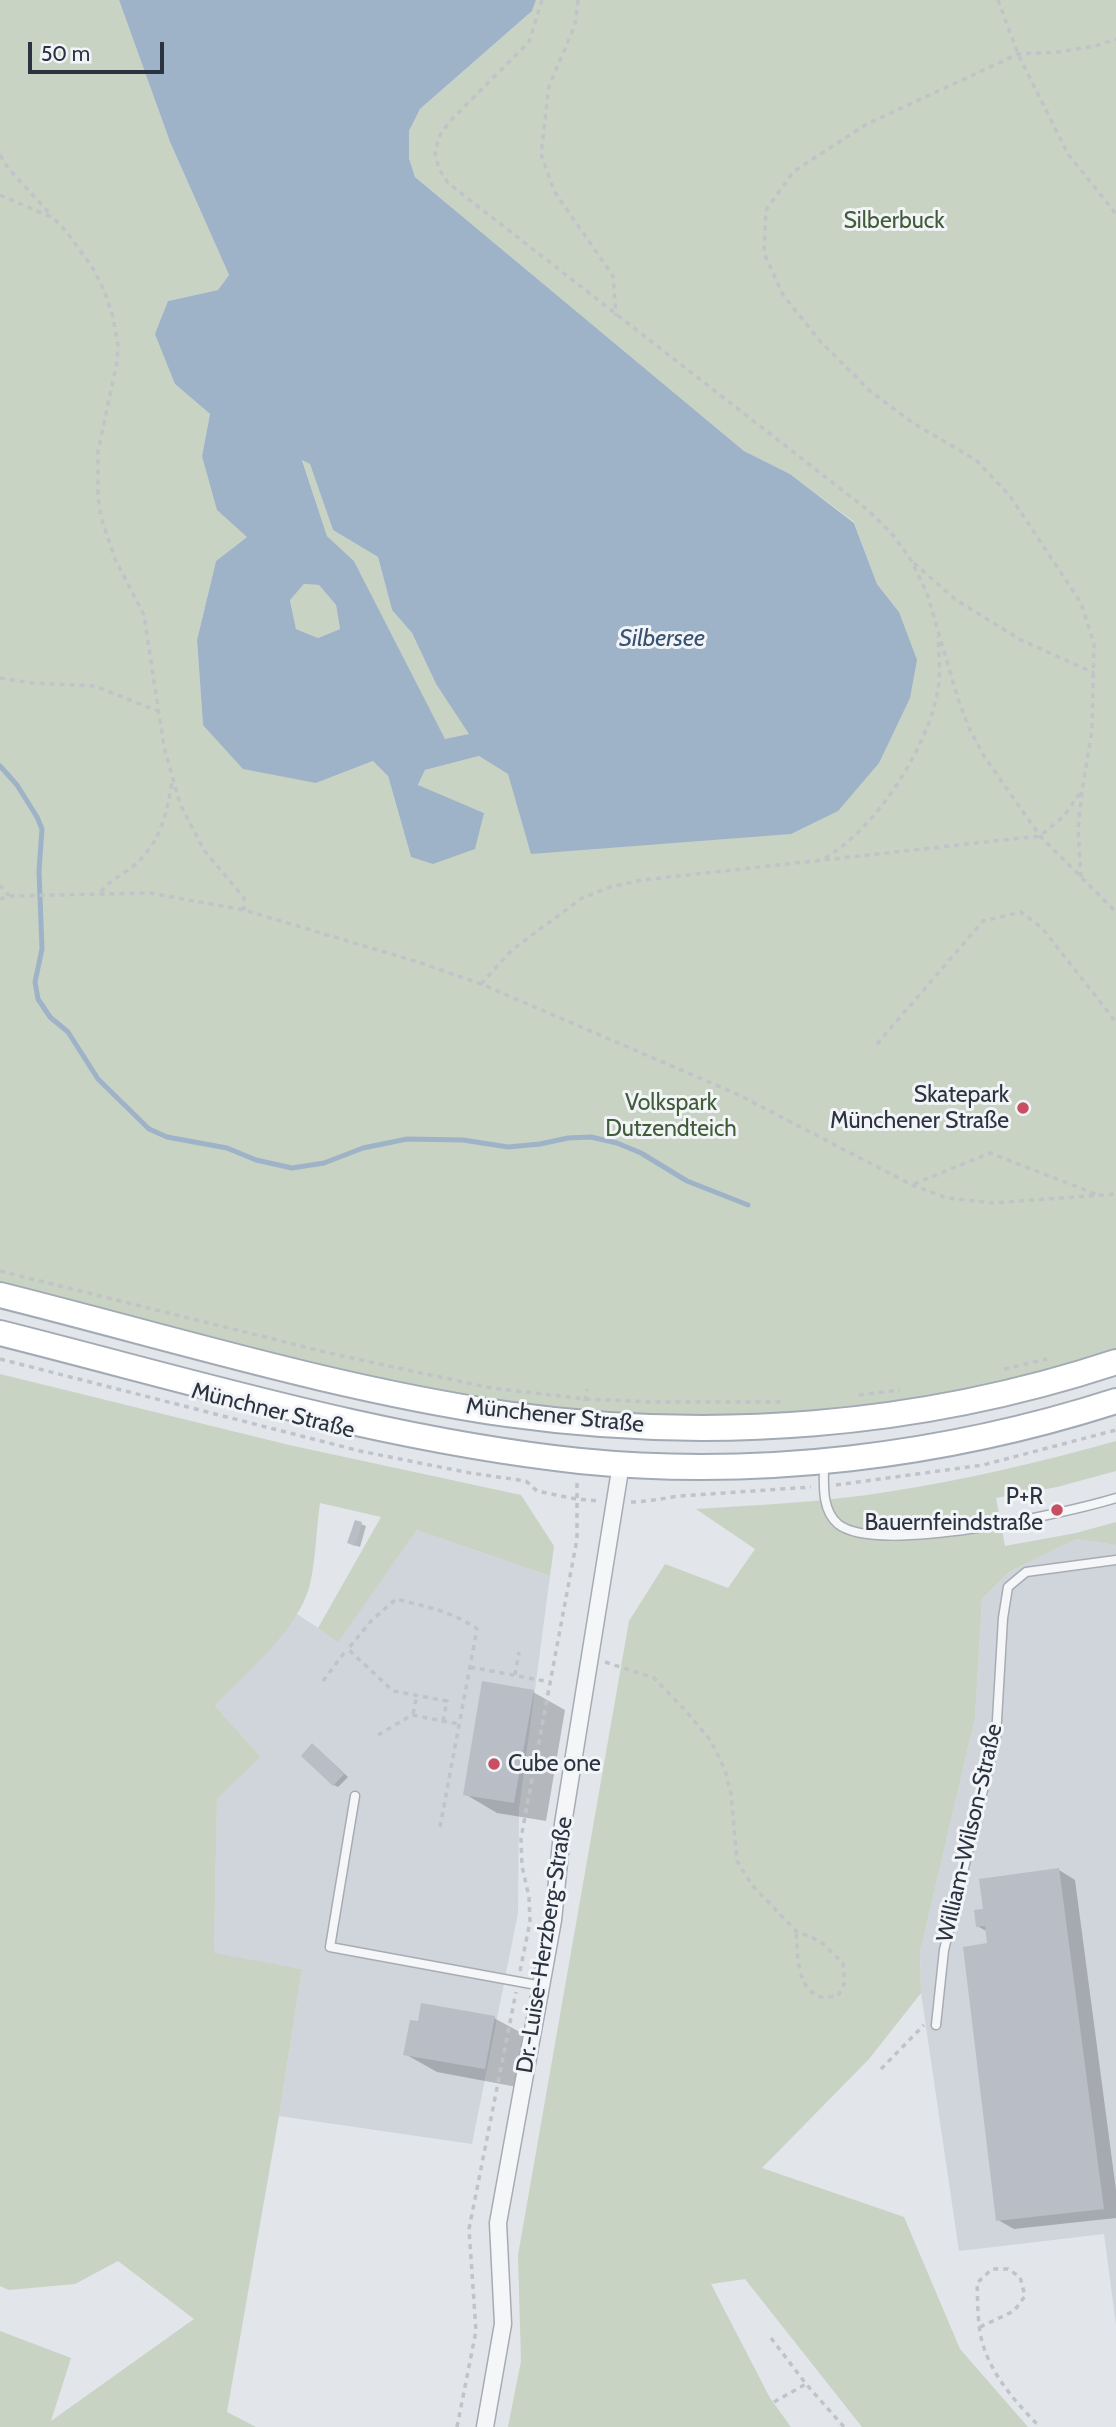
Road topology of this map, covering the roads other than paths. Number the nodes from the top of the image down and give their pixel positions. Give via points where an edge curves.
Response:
1 (0, 1295) edge
2 (0, 1333) edge
3 (1116, 1362) edge
4 (1116, 1401) edge
5 (630, 1426) junction
6 (824, 1461) junction
7 (621, 1464) junction
8 (1116, 1498) edge
9 (1116, 1560) edge
10 (355, 1796) dead end
11 (542, 1986) junction
12 (936, 2025) dead end
13 (485, 2427) edge

1 - 5 main road, Münchener Straße via 409,1396 525,1416
2 - 7 main road, Münchener Straße via 399,1431 521,1453
3 - 5 main road, Münchener Straße via 990,1397 869,1418 749,1427
4 - 6 main road, Münchener Straße via 981,1436
5 - 7 main road
6 - 7 main road, Münchener Straße via 731,1466
6 - 8 lane via 827,1510 839,1524 858,1532 896,1536 939,1532 1042,1516
7 - 11 street, Dr.-Luise-Herzberg-Straße via 562,1824
9 - 12 lane, William-Wilson-Straße via 1026,1572 1008,1587 996,1737 944,1950
10 - 11 lane via 330,1947
11 - 13 street, Dr.-Luise-Herzberg-Straße via 498,2223 503,2324

